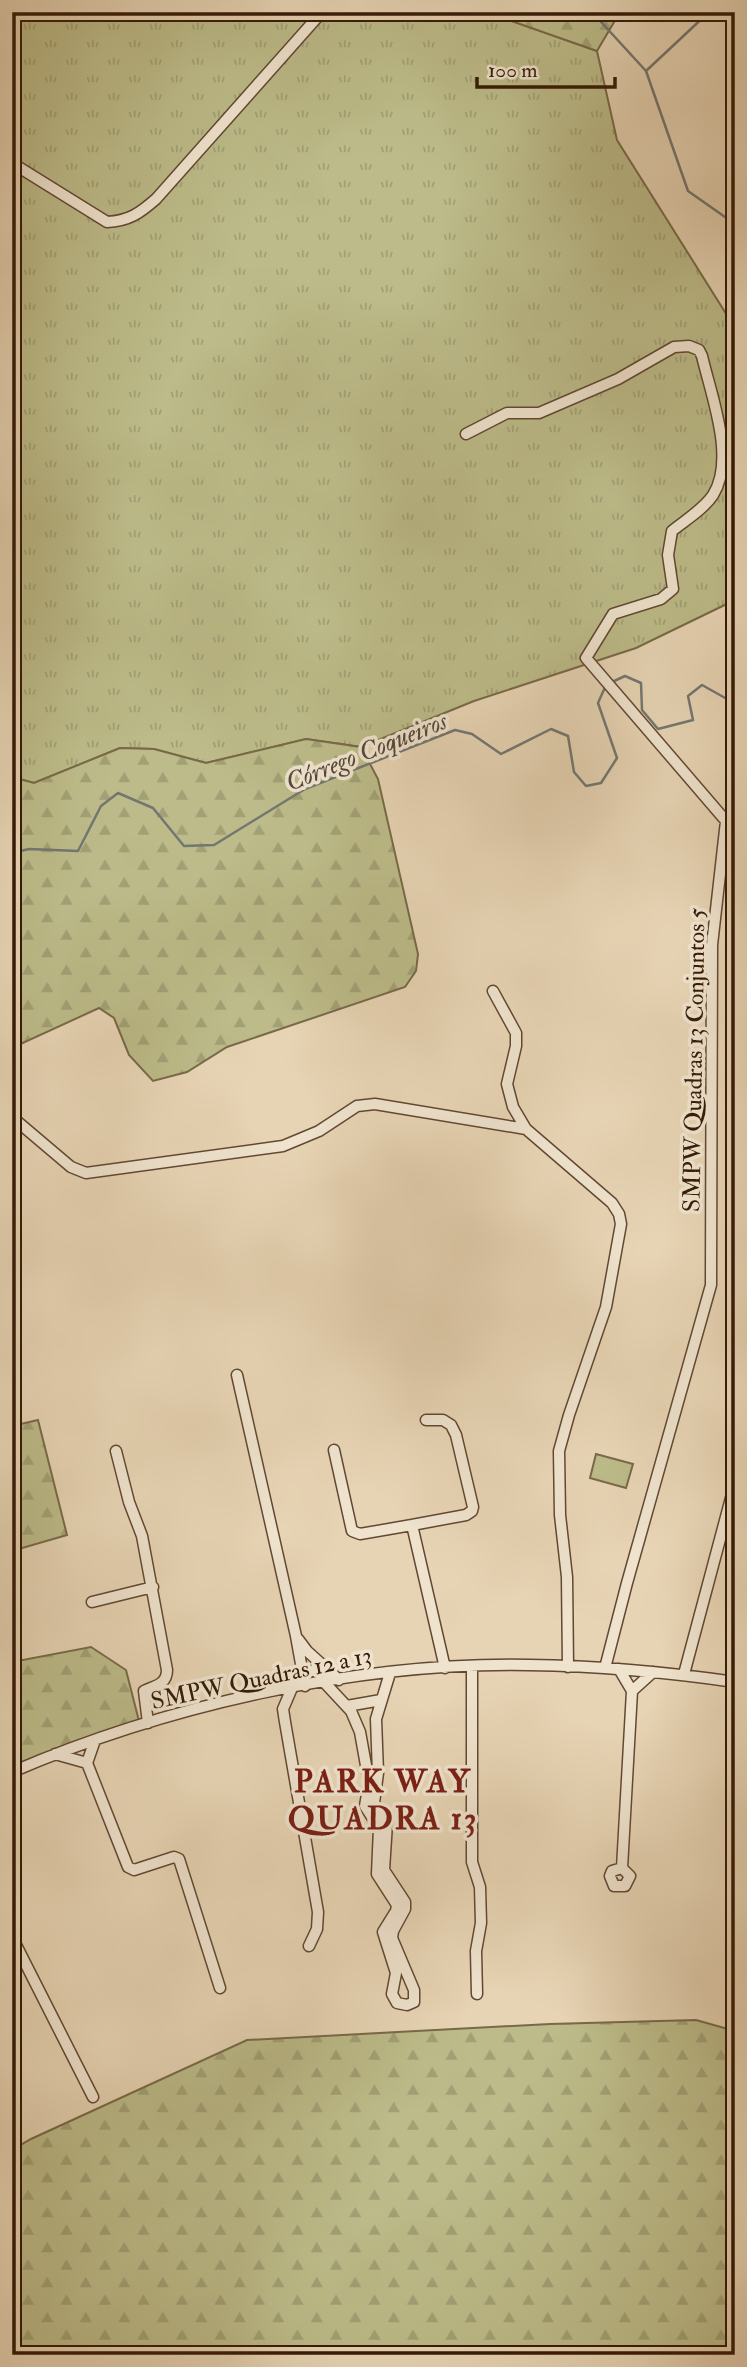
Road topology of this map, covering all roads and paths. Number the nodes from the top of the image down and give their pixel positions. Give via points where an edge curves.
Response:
1 (322, 12) edge
2 (12, 163) edge
3 (466, 434) dead end
4 (493, 991) dead end
5 (12, 1117) edge
6 (526, 1129) junction
7 (237, 1375) dead end
8 (426, 1420) dead end
9 (334, 1450) dead end
10 (116, 1451) dead end
11 (735, 1483) edge
12 (412, 1525) junction
13 (153, 1587) junction
14 (92, 1602) dead end
15 (296, 1636) junction
16 (318, 1661) junction
17 (472, 1666) junction
18 (568, 1667) junction
19 (445, 1668) junction
20 (605, 1668) junction
21 (302, 1669) junction
22 (618, 1669) junction
23 (653, 1672) junction
24 (390, 1673) junction
25 (684, 1674) junction
26 (339, 1679) junction
27 (324, 1682) junction
28 (735, 1682) edge
29 (305, 1686) junction
30 (292, 1688) junction
31 (632, 1691) junction
32 (266, 1694) junction
33 (381, 1700) junction
34 (347, 1706) junction
35 (283, 1709) junction
36 (148, 1723) junction
37 (95, 1740) junction
38 (55, 1754) junction
39 (87, 1763) junction
40 (12, 1772) edge
41 (622, 1868) dead end
42 (12, 1937) edge
43 (309, 1946) dead end
44 (220, 1988) dead end
45 (477, 1994) dead end
46 (93, 2097) dead end

1 - 2 street via 156,199 123,222 107,222
3 - 20 street, SMPW Quadras 13 Conjuntos 5 via 507,413 539,413 618,379 674,347 689,346 699,350 722,444 723,469 712,496 671,531 668,555 673,589 661,599 613,614 586,658 726,821 712,945 709,1297
4 - 6 street via 516,1033 507,1084
5 - 6 street via 82,1173 283,1146 319,1131 362,1104
6 - 18 street via 612,1203 620,1219 606,1307 559,1451 560,1515 568,1577
7 - 15 street
8 - 12 street via 443,1420 455,1430 473,1507 466,1515
9 - 12 street via 352,1531 360,1534
10 - 13 street
11 - 25 street
12 - 19 street
13 - 14 street
13 - 36 street via 167,1674 162,1684 144,1691
15 - 16 street
15 - 21 street
16 - 21 street via 306,1660
16 - 26 street
17 - 18 street, SMPW Quadras 12 a 13
17 - 19 street, SMPW Quadras 12 a 13
17 - 45 street via 472,1862 480,1887 481,1923 476,1945
18 - 20 street, SMPW Quadras 12 a 13
19 - 24 street, SMPW Quadras 12 a 13
20 - 22 street, SMPW Quadras 12 a 13
21 - 29 street
22 - 23 street, SMPW Quadras 12 a 13
22 - 31 street
23 - 25 street, SMPW Quadras 12 a 13
23 - 31 street
24 - 26 street, SMPW Quadras 12 a 13
24 - 33 street
25 - 28 street, SMPW Quadras 12 a 13
26 - 27 street, SMPW Quadras 12 a 13
27 - 29 street, SMPW Quadras 12 a 13
27 - 34 street
29 - 30 street, SMPW Quadras 12 a 13
30 - 32 street, SMPW Quadras 12 a 13
30 - 35 street
31 - 41 street
32 - 35 street
32 - 36 street, SMPW Quadras 12 a 13
33 - 34 street
33 - 34 street via 375,1727 378,1773 374,1803 387,1823 384,1870 405,1902 392,1937 415,1994 414,2002 407,2006 397,2003 392,1994 397,1973 383,1930 397,1905 377,1874 379,1828 365,1806 369,1787 363,1747
35 - 43 street via 318,1912
36 - 37 street, SMPW Quadras 12 a 13
37 - 38 street, SMPW Quadras 12 a 13
37 - 39 street
38 - 39 street
38 - 40 street, SMPW Quadras 12 a 13
39 - 44 street via 128,1867 138,1870 179,1859
42 - 46 street

